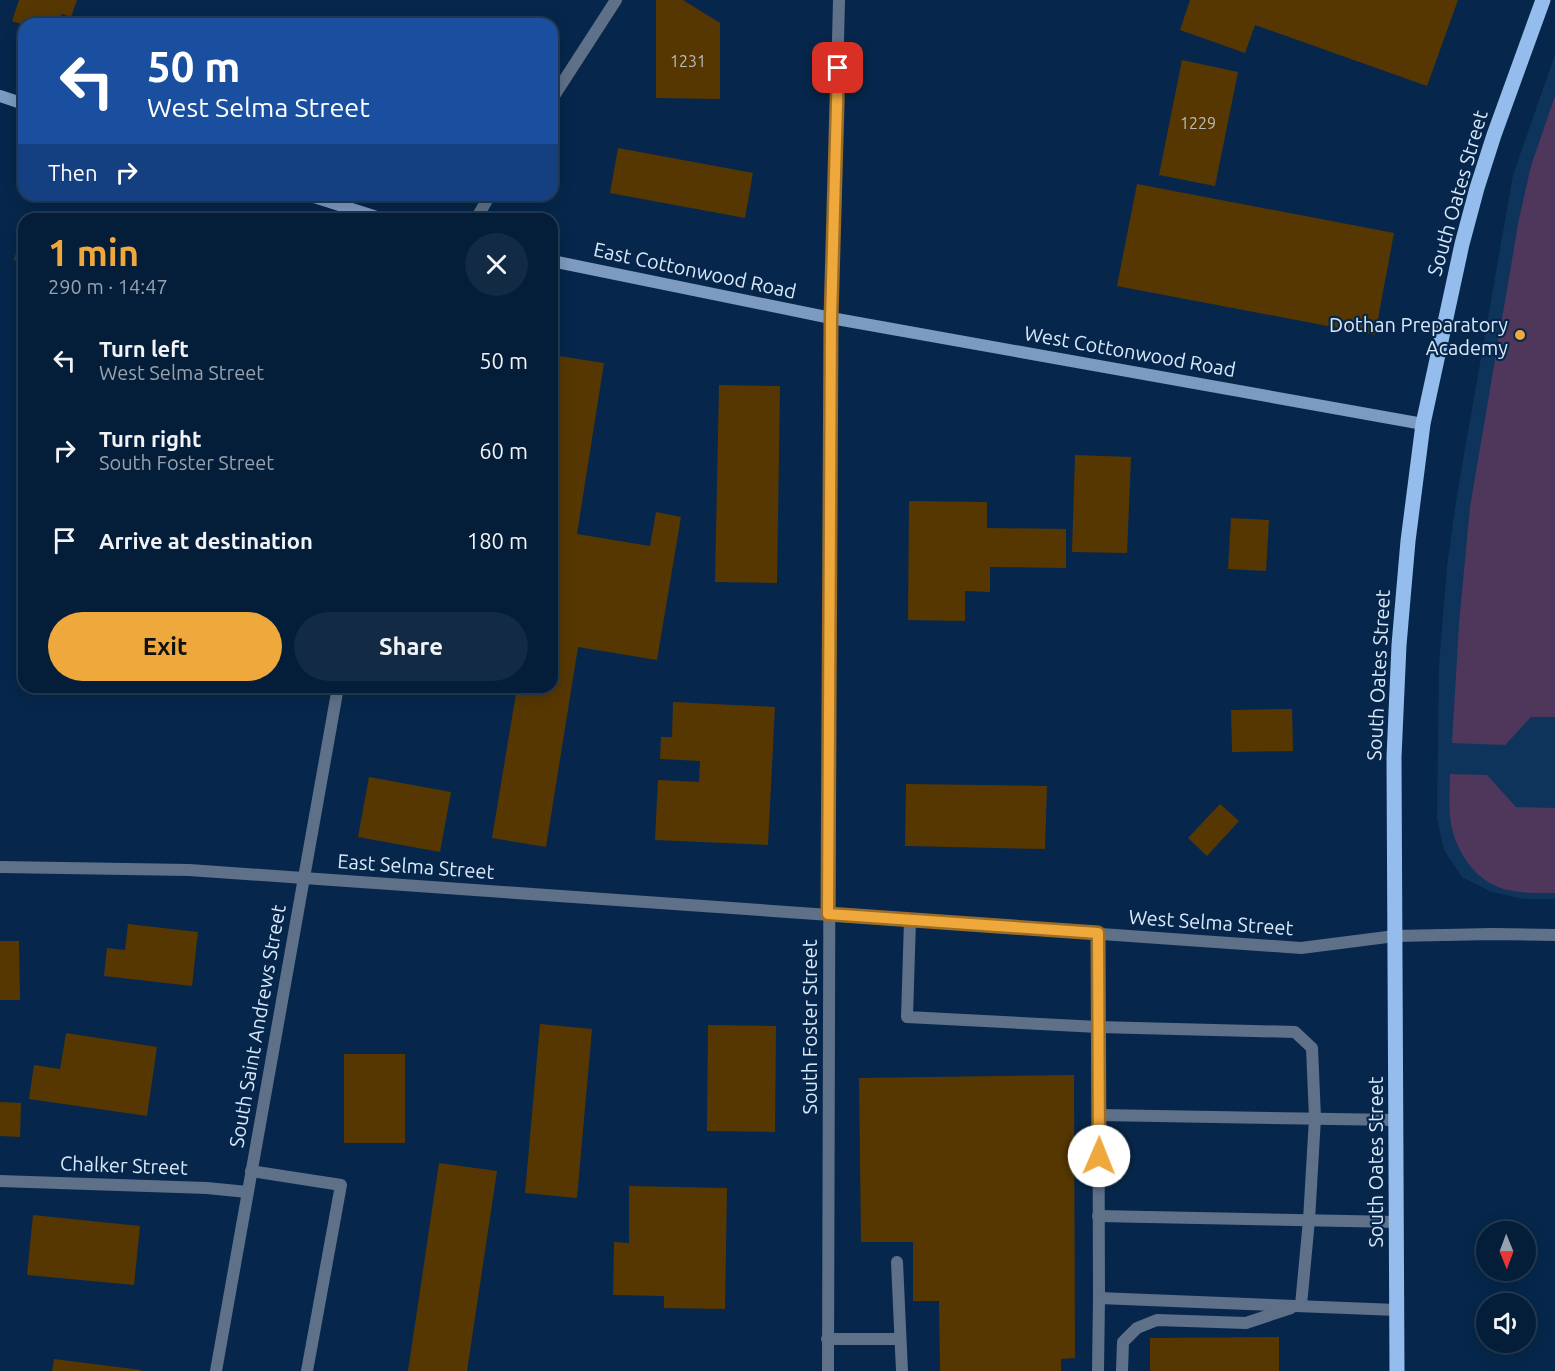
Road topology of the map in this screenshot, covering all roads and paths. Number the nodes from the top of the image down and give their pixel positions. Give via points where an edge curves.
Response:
1 (616, 0) edge
2 (840, 0) edge
3 (1543, 0) edge
4 (558, 90) edge
5 (0, 96) edge
6 (18, 102) edge
7 (327, 201) edge
8 (364, 213) edge
9 (558, 262) edge
10 (831, 318) junction
11 (1423, 424) junction
12 (337, 693) edge
13 (0, 867) edge
14 (303, 878) junction
15 (828, 914) junction
16 (910, 920) junction
17 (1098, 933) junction
18 (1555, 935) edge
19 (1395, 936) junction
20 (1098, 1026) junction
21 (1099, 1115) junction
22 (1315, 1118) junction
23 (1396, 1120) junction
24 (251, 1171) junction
25 (0, 1181) edge
26 (247, 1192) junction
27 (1098, 1216) junction
28 (1309, 1220) junction
29 (1397, 1222) junction
30 (897, 1262) dead end
31 (1099, 1298) junction
32 (1301, 1305) junction
33 (1397, 1310) junction
34 (827, 1339) junction
35 (900, 1339) junction
36 (216, 1371) edge
37 (307, 1371) edge
38 (828, 1371) edge
39 (902, 1371) edge
40 (1098, 1371) edge
41 (1122, 1371) edge
42 (1397, 1371) edge

1 - 4 street
2 - 10 street, South Foster Street
3 - 11 main road, South Oates Street via 1476,188
5 - 6 main road
7 - 8 main road
9 - 10 main road, East Cottonwood Road
10 - 11 main road, West Cottonwood Road
10 - 15 street, South Foster Street
11 - 19 main road, South Oates Street via 1399,645 1394,757
12 - 14 street, South Saint Andrews Street
13 - 14 street, East Selma Street via 189,870
14 - 15 street, East Selma Street
14 - 24 street, South Saint Andrews Street
15 - 16 street, West Selma Street
15 - 34 street, South Foster Street
16 - 17 street, West Selma Street
16 - 20 street via 907,1017
17 - 19 street, West Selma Street via 1301,948
17 - 20 street
18 - 19 street, West Selma Street
19 - 23 main road, South Oates Street
20 - 21 street
20 - 22 street via 1295,1032 1312,1048
21 - 22 street
21 - 27 street
22 - 23 street
22 - 28 street
23 - 29 main road, South Oates Street
24 - 26 street, South Saint Andrews Street
24 - 37 street via 341,1185
25 - 26 street, Chalker Street
26 - 36 street, South Saint Andrews Street
27 - 28 street
27 - 31 street
28 - 29 street
28 - 32 street
29 - 33 main road, South Oates Street
30 - 35 street
31 - 32 street
31 - 40 street
32 - 33 street
32 - 41 street via 1246,1323 1157,1320 1137,1328 1123,1342
33 - 42 main road, South Oates Street
34 - 35 street
34 - 38 street, South Foster Street
35 - 39 street

